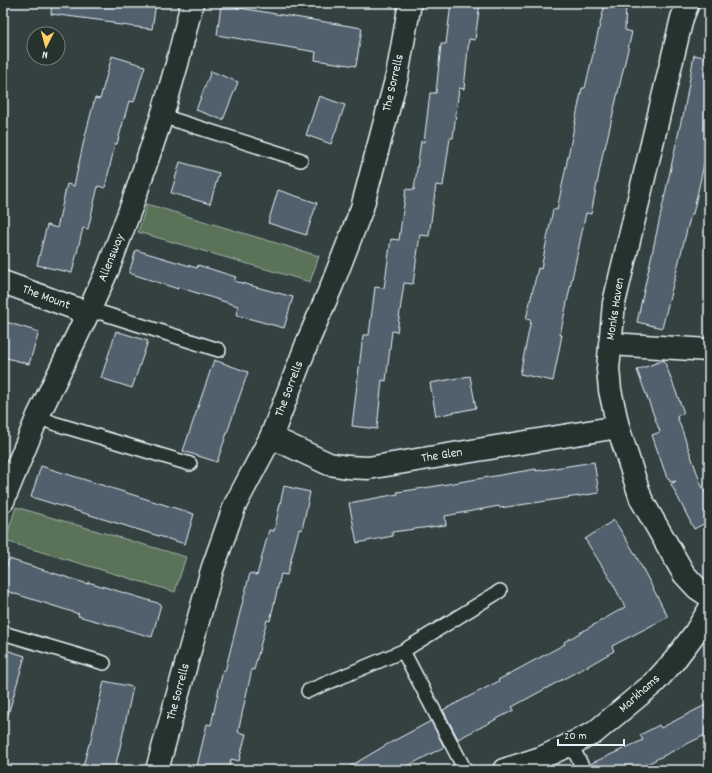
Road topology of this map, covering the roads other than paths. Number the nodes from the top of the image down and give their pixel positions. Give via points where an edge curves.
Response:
1 (192, 3) edge
2 (410, 3) edge
3 (688, 3) edge
4 (162, 116) junction
5 (301, 160) dead end
6 (3, 282) edge
7 (88, 313) junction
8 (610, 344) junction
9 (219, 350) dead end
10 (709, 350) edge
11 (38, 416) junction
12 (618, 427) junction
13 (271, 437) junction
14 (190, 464) dead end
15 (3, 502) edge
16 (500, 591) dead end
17 (709, 596) edge
18 (709, 610) edge
19 (3, 633) edge
20 (403, 651) junction
21 (104, 663) dead end
22 (308, 691) dead end
23 (571, 745) junction
24 (157, 770) edge
25 (465, 770) edge
26 (504, 770) edge
27 (584, 770) edge

1 - 4 street, Allensway
2 - 13 street, The Sorrells via 397,76 362,208
3 - 8 street, Monks Haven via 682,18 614,303
4 - 5 lane
4 - 7 street, Allensway via 108,269
6 - 7 street, The Mount
7 - 9 lane via 102,313
7 - 11 street, Allensway
8 - 10 street
8 - 12 street, Monks Haven via 610,390
11 - 14 lane via 53,423
11 - 15 street, Allensway
12 - 13 street, The Glen via 368,468 329,464
12 - 17 street, Monks Haven via 641,500 684,574
13 - 24 street, The Sorrells via 235,505 212,570
16 - 20 lane
18 - 23 street, Markhams via 674,661 654,683 594,733
19 - 21 lane
20 - 22 lane
20 - 25 lane
23 - 26 street, Markhams
23 - 27 lane

